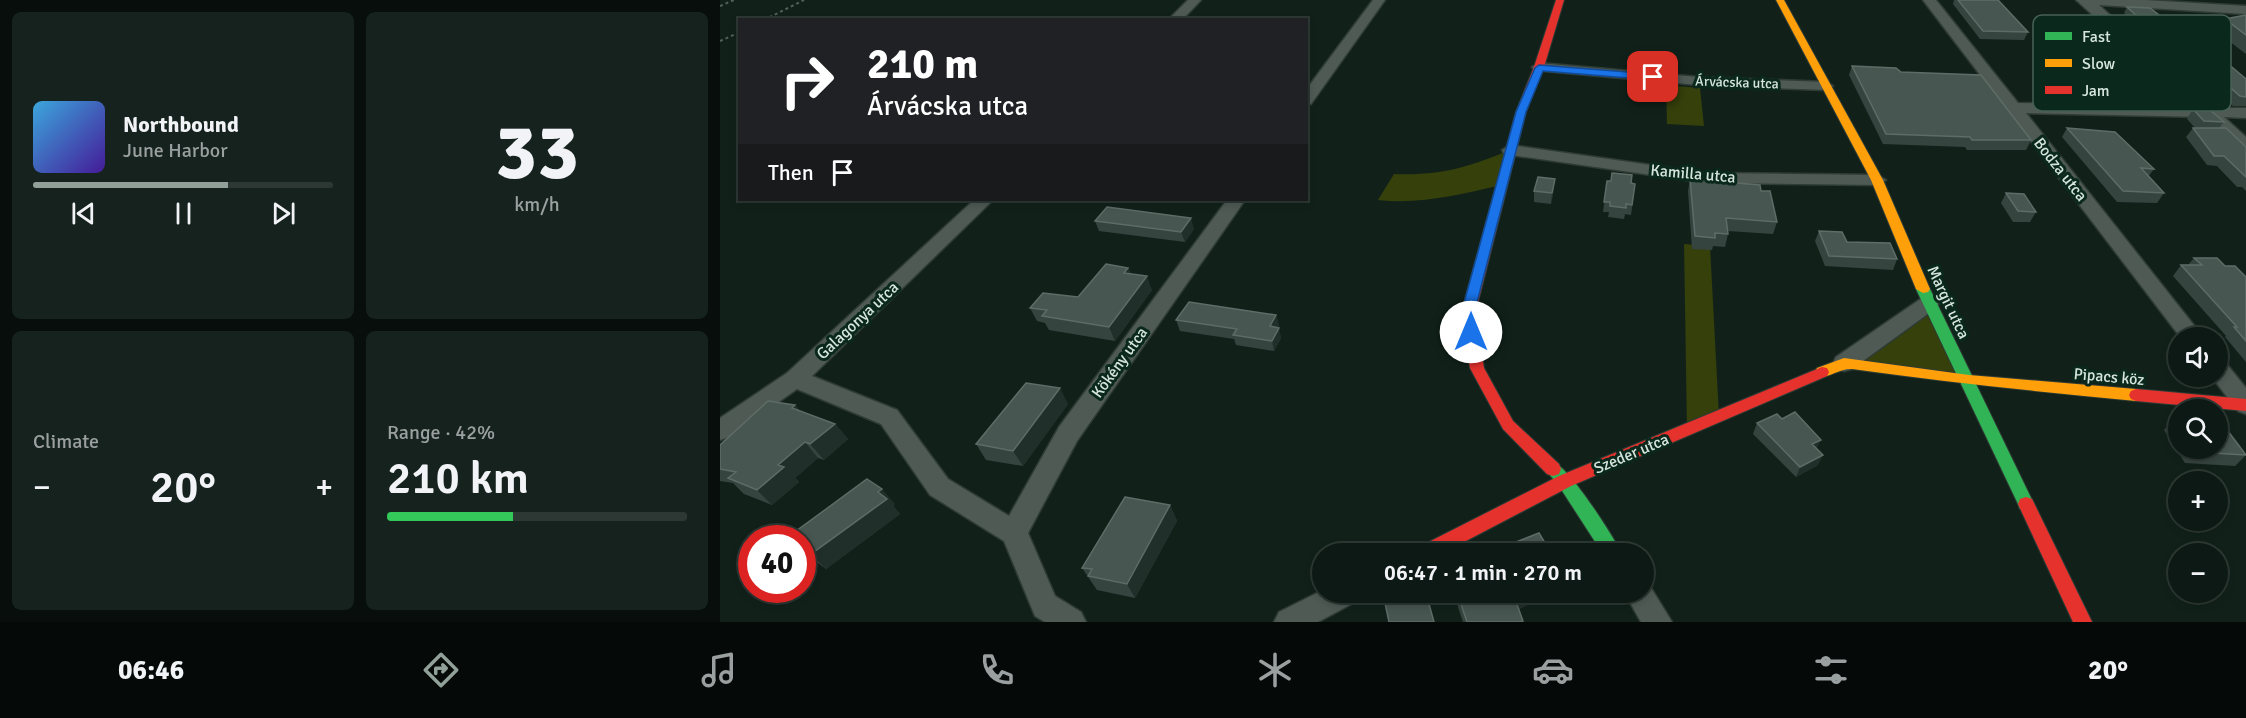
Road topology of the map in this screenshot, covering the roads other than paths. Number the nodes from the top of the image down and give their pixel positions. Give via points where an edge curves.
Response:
1 (1195, 0) edge
2 (1379, 0) edge
3 (1560, 0) edge
4 (1780, 0) edge
5 (1929, 0) edge
6 (2076, 0) edge
7 (2211, 0) edge
8 (2086, 1) edge
9 (2242, 10) edge
10 (2102, 15) edge
11 (1176, 18) edge
12 (1539, 68) junction
13 (1826, 86) junction
14 (1308, 98) edge
15 (2014, 108) junction
16 (2033, 108) edge
17 (2160, 111) edge
18 (2209, 112) junction
19 (2246, 113) edge
20 (2246, 146) edge
21 (1510, 150) junction
22 (1877, 180) junction
23 (983, 201) edge
24 (1235, 201) edge
25 (1929, 303) junction
26 (2184, 327) edge
27 (1844, 363) junction
28 (795, 379) junction
29 (1969, 380) junction
30 (2228, 382) edge
31 (2246, 405) edge
32 (720, 430) edge
33 (1565, 481) junction
34 (1014, 533) junction
35 (1444, 543) edge
36 (1606, 543) edge
37 (1326, 603) edge
38 (1645, 603) edge
39 (1071, 622) edge
40 (1289, 622) edge
41 (1658, 622) edge
42 (2084, 622) edge

1 - 11 street
2 - 14 street
3 - 12 street
4 - 13 street, Margit utca
5 - 15 street, Bodza utca
6 - 8 street
7 - 9 street
8 - 9 street
8 - 10 street
12 - 13 street, Árvácska utca via 1698,81
12 - 21 street
13 - 22 street, Margit utca
15 - 16 street
15 - 26 street, Bodza utca
17 - 18 street
18 - 19 street
18 - 20 street
21 - 22 street, Kamilla utca via 1707,178
21 - 33 street via 1468,314 1477,368 1508,425
22 - 25 street, Margit utca
23 - 28 street, Galagonya utca
24 - 34 street, Kökény utca via 1068,434
25 - 27 street, Szeder utca
25 - 29 street, Margit utca
27 - 29 street
27 - 33 street, Szeder utca
28 - 32 street, Galagonya utca
28 - 34 street via 889,417 939,487
29 - 31 street, Pipacs köz
29 - 42 street, Margit utca
30 - 31 street
33 - 35 street, Szeder utca
33 - 36 street
34 - 39 street via 1045,606
37 - 40 street
38 - 41 street

